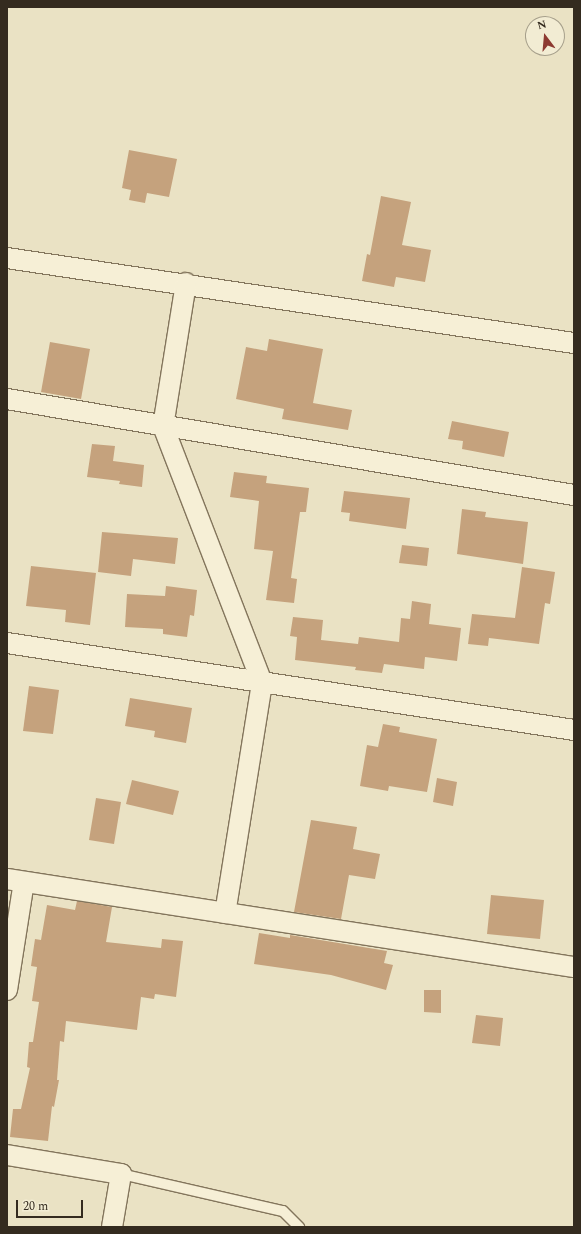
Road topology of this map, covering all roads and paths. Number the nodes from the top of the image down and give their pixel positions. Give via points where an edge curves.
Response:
1 (7, 258) edge
2 (186, 283) junction
3 (574, 343) edge
4 (7, 399) edge
5 (163, 426) junction
6 (574, 495) edge
7 (7, 643) edge
8 (262, 683) junction
9 (574, 730) edge
10 (15, 880) edge
11 (225, 913) junction
12 (574, 967) edge
13 (7, 990) edge
14 (7, 1155) edge
15 (121, 1174) junction
16 (112, 1227) edge
17 (299, 1227) edge

1 - 2 street
2 - 3 street
2 - 5 street
4 - 5 street
5 - 6 street
5 - 8 street
7 - 8 street
8 - 9 street
8 - 11 street
10 - 11 street
10 - 13 street
11 - 12 street
14 - 15 street
15 - 16 street
15 - 17 lane via 283,1211

